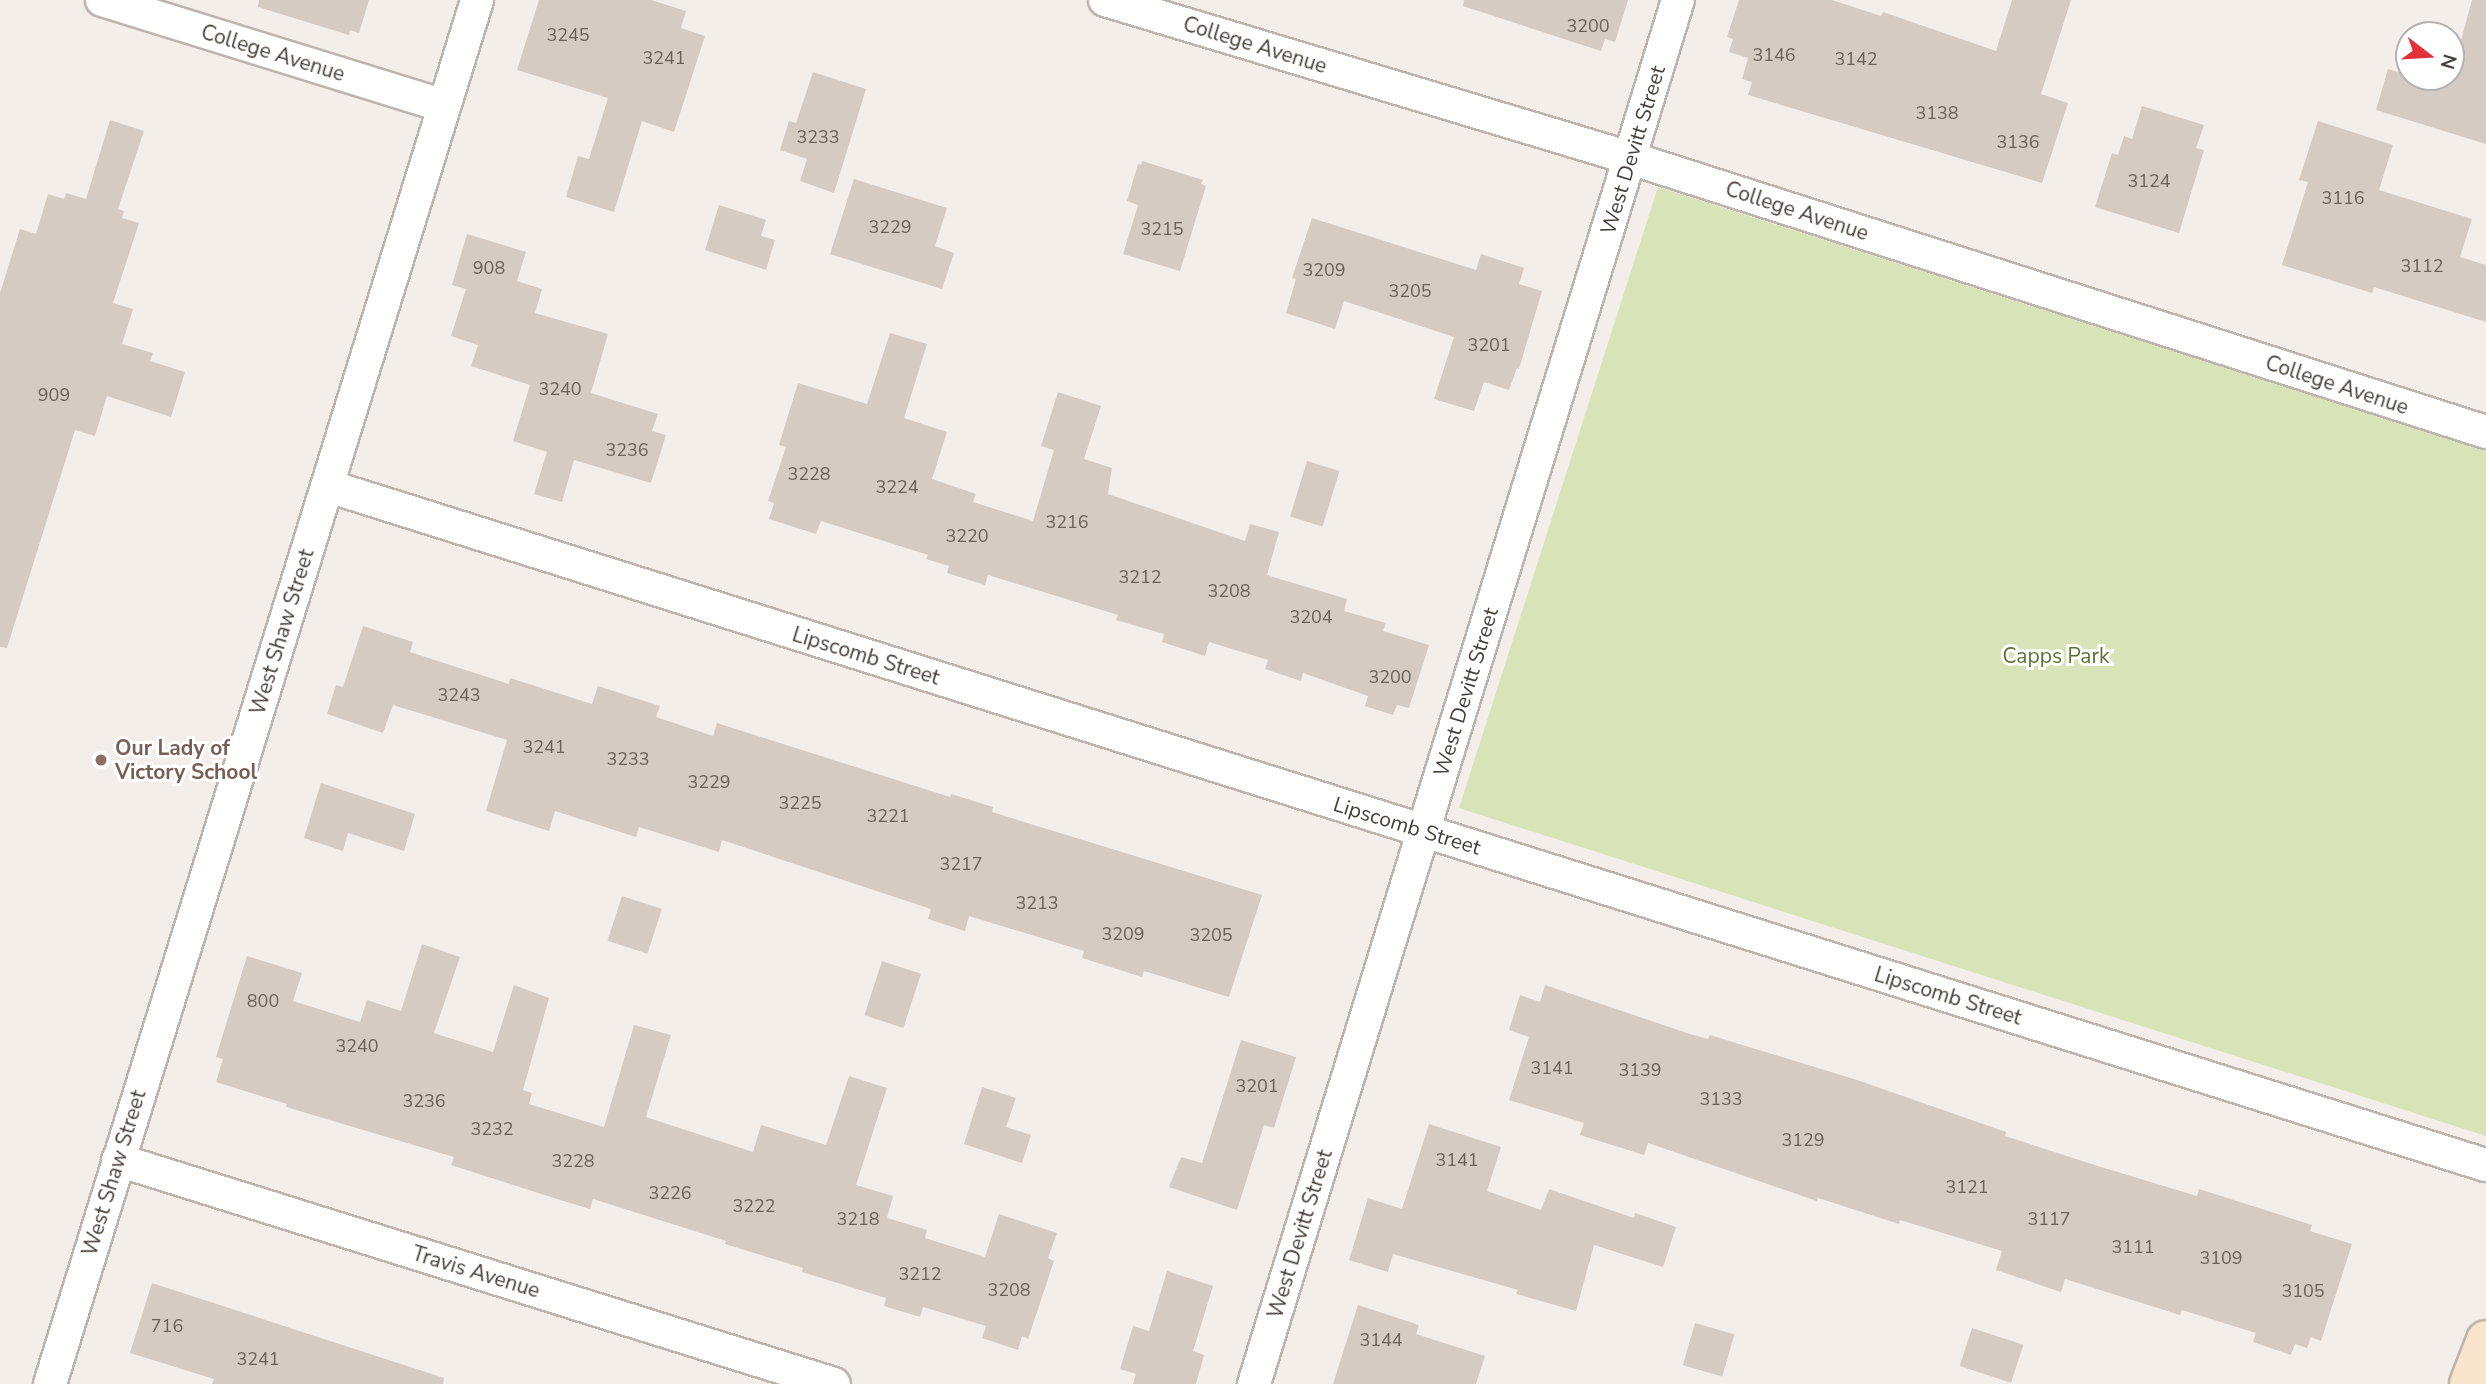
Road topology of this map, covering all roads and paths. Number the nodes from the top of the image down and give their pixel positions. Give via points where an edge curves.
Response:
1 (102, 0) edge
2 (477, 0) edge
3 (1105, 0) edge
4 (1678, 0) edge
5 (444, 106) junction
6 (1630, 158) junction
7 (2486, 432) edge
8 (328, 486) junction
9 (1424, 831) junction
10 (118, 1160) junction
11 (2486, 1165) edge
12 (2486, 1340) edge
13 (50, 1384) edge
14 (834, 1384) edge
15 (1254, 1384) edge
16 (2469, 1384) edge

1 - 5 street, College Avenue
2 - 5 street, West Shaw Street
3 - 6 street, College Avenue
4 - 6 street, West Devitt Street
5 - 8 street, West Shaw Street
6 - 7 street, College Avenue
6 - 9 street, West Devitt Street
8 - 9 street, Lipscomb Street
8 - 10 street, West Shaw Street
9 - 11 street, Lipscomb Street
9 - 15 street, West Devitt Street
10 - 13 street, West Shaw Street
10 - 14 street, Travis Avenue
12 - 16 main road

